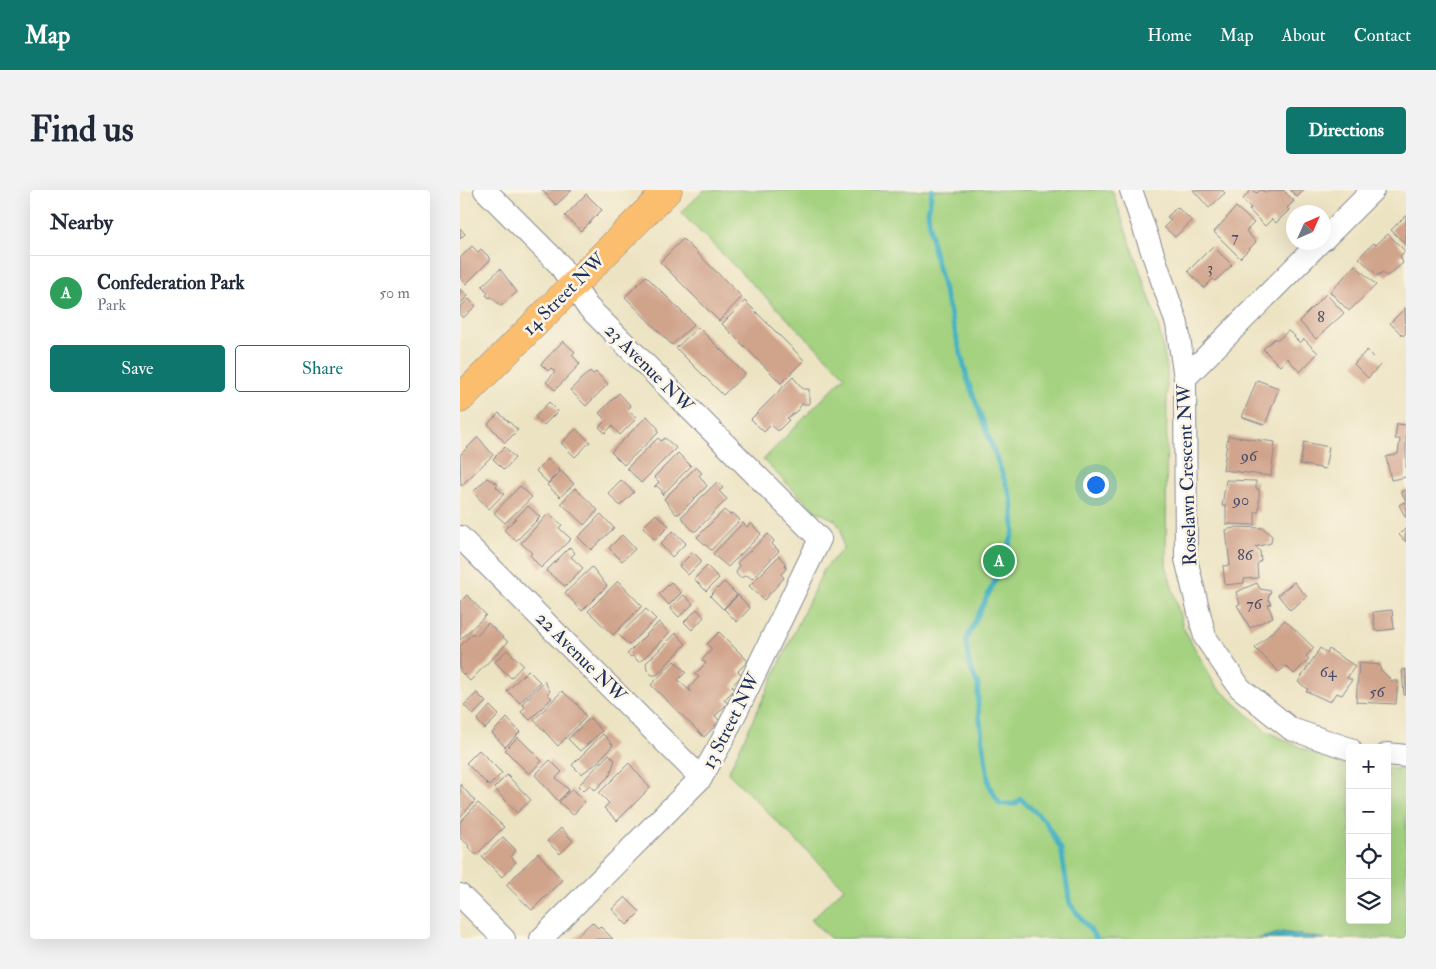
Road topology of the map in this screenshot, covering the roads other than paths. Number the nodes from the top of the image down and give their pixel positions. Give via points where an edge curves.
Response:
1 (485, 190) edge
2 (668, 190) edge
3 (1131, 190) edge
4 (1372, 190) edge
5 (1331, 232) edge
6 (1312, 250) edge
7 (574, 285) junction
8 (1184, 378) junction
9 (460, 398) edge
10 (460, 536) edge
11 (820, 539) joint
12 (1346, 748) edge
13 (1391, 754) edge
14 (1406, 756) edge
15 (701, 778) junction
16 (460, 895) edge
17 (504, 939) edge
18 (541, 939) edge

1 - 7 street, 23 Avenue NW via 559,264
2 - 7 main road, 14 Street NW
3 - 8 street, Roselawn Crescent NW via 1177,324
4 - 5 street
6 - 8 street
7 - 9 main road, 14 Street NW
7 - 11 street, 23 Avenue NW via 587,306
8 - 12 street, Roselawn Crescent NW via 1186,559 1205,637 1240,688 1291,729
10 - 15 street, 22 Avenue NW
11 - 15 street, 13 Street NW via 722,744
13 - 14 street
15 - 18 street, 13 Street NW
16 - 17 street

